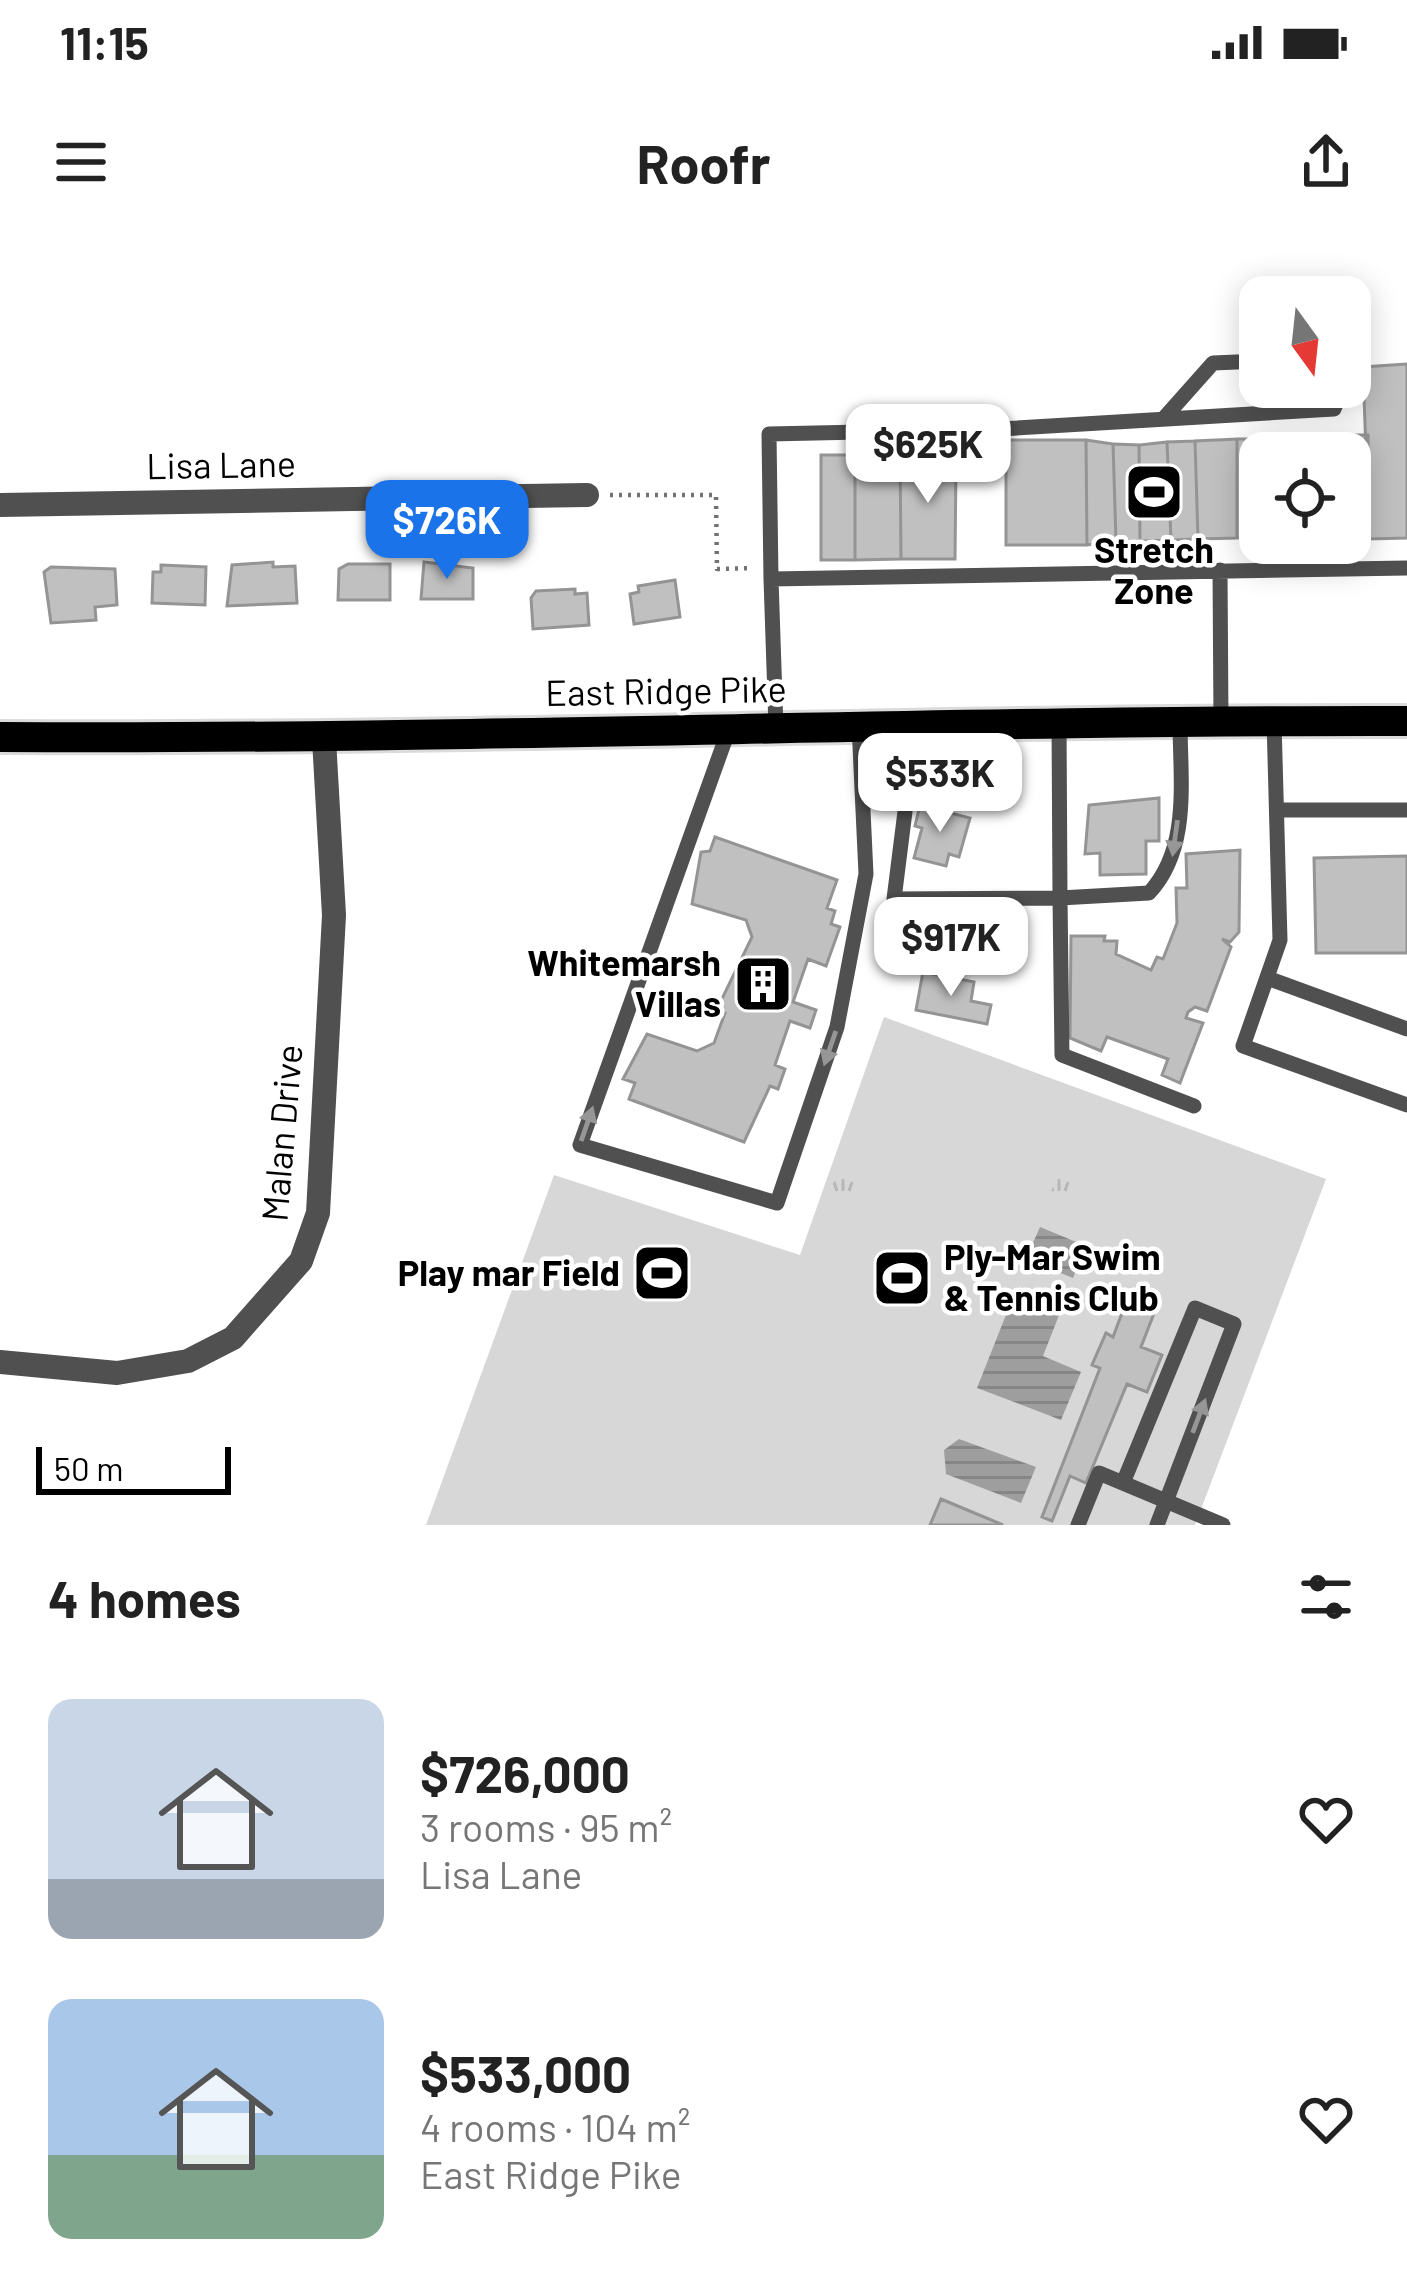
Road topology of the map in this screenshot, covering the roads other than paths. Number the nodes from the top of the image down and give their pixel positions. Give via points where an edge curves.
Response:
1 (1239, 362) edge
2 (1335, 408) edge
3 (1166, 417) junction
4 (587, 495) road end
5 (0, 505) edge
6 (1407, 568) edge
7 (1220, 571) junction
8 (771, 573) junction
9 (1059, 721) junction
10 (1180, 721) junction
11 (1221, 721) junction
12 (1274, 721) junction
13 (1407, 722) edge
14 (916, 724) junction
15 (859, 725) junction
16 (776, 728) junction
17 (729, 729) junction
18 (0, 737) edge
19 (324, 740) junction
20 (1277, 810) junction
21 (1407, 810) edge
22 (1060, 898) junction
23 (1267, 978) junction
24 (1407, 1029) edge
25 (1407, 1105) edge
26 (1194, 1106) dead end
27 (0, 1362) edge
28 (1124, 1483) junction
29 (1166, 1502) junction
30 (1078, 1525) edge
31 (1156, 1525) edge
32 (1223, 1525) edge

1 - 3 lane via 1213,363
2 - 3 lane
3 - 8 lane via 769,434
4 - 5 street, Lisa Lane
6 - 7 lane
7 - 8 lane
7 - 11 lane
8 - 16 lane
9 - 10 main road, East Ridge Pike
9 - 14 main road, East Ridge Pike
9 - 22 lane
10 - 11 main road, East Ridge Pike
10 -> 22 lane via 1177,845 1168,872 1149,893
11 - 12 main road, East Ridge Pike
12 - 13 main road, East Ridge Pike
12 - 20 lane
14 - 15 main road, East Ridge Pike
14 - 22 lane via 894,899
15 - 16 main road, East Ridge Pike
15 -> 17 lane via 866,874 837,1027 777,1203 580,1144
16 - 17 main road, East Ridge Pike
17 - 19 main road, East Ridge Pike
18 - 19 main road, East Ridge Pike
19 - 27 street, Malan Drive via 334,915 318,1213 301,1262 233,1338 188,1361 118,1373
20 - 21 lane
20 - 23 lane via 1280,940
22 - 26 lane via 1062,1055
23 - 24 lane
23 - 25 lane via 1243,1046
28 - 29 lane
29 -> 28 lane via 1234,1324 1195,1308
28 - 30 lane via 1099,1473
29 - 31 lane
29 - 32 lane

